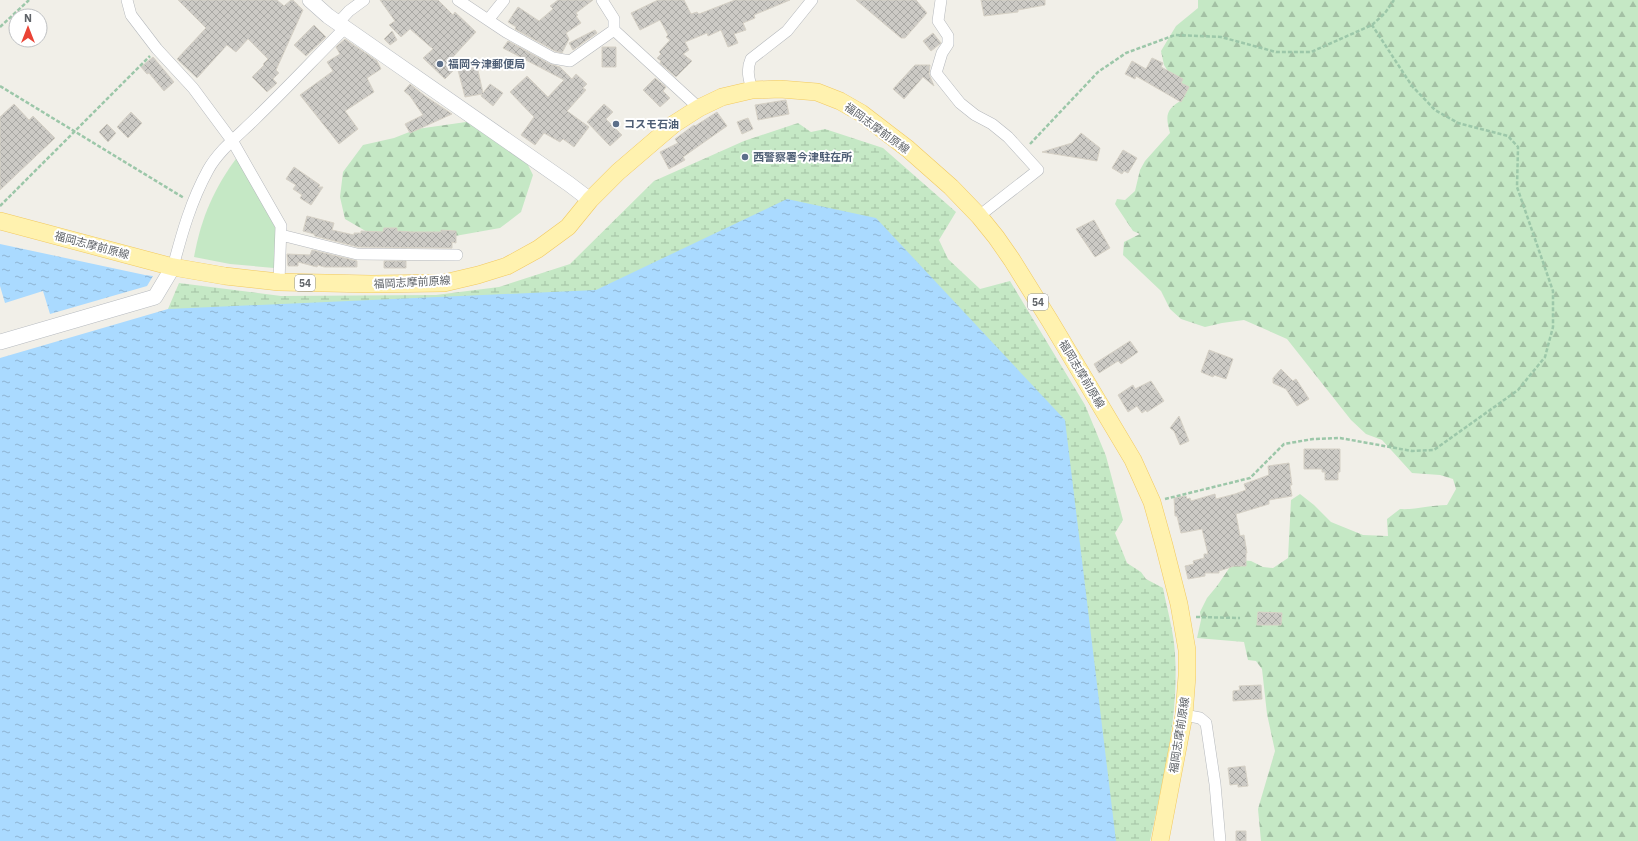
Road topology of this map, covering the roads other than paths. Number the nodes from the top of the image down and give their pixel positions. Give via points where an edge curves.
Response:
1 (127, 0) edge
2 (310, 0) edge
3 (364, 0) edge
4 (458, 0) edge
5 (504, 0) edge
6 (602, 0) edge
7 (812, 0) edge
8 (941, 0) edge
9 (488, 20) junction
10 (342, 25) junction
11 (614, 30) junction
12 (752, 90) junction
13 (699, 108) junction
14 (233, 142) junction
15 (590, 200) junction
16 (979, 216) junction
17 (0, 221) edge
18 (281, 235) junction
19 (457, 255) dead end
20 (173, 267) junction
21 (280, 282) junction
22 (0, 342) edge
23 (1184, 716) junction
24 (1160, 841) edge
25 (1220, 841) edge

1 - 14 street via 131,15 157,49 193,88
2 - 10 street
3 - 10 street via 349,11
4 - 9 street
5 - 9 street
6 - 11 street via 614,19
7 - 12 street via 787,31 751,60 748,76
8 - 16 street via 938,21 948,36 948,44 942,53 936,73 960,103 1008,137 1038,170
9 - 11 street via 553,58 570,61
10 - 14 street
10 - 15 street
11 - 13 street
12 - 13 main road, 福岡志摩前原線 / 54 via 722,97
12 - 16 main road, 福岡志摩前原線 / 54 via 818,92 840,101 908,149
13 - 15 main road, 福岡志摩前原線 / 54 via 674,124
14 - 18 street via 281,226
14 - 20 street via 221,151 208,169 182,230
15 - 21 main road, 福岡志摩前原線 / 54 via 568,227 538,249 507,266 478,275 444,283
16 - 23 main road, 福岡志摩前原線 / 54 via 1012,260 1094,393 1133,460 1152,502 1187,650
17 - 20 main road, 福岡志摩前原線 / 54
18 - 19 street via 357,254
18 - 21 street
20 - 21 main road, 福岡志摩前原線 / 54
20 - 22 street via 155,297
23 - 24 main road, 福岡志摩前原線 / 54
23 - 25 street via 1200,718 1206,723

